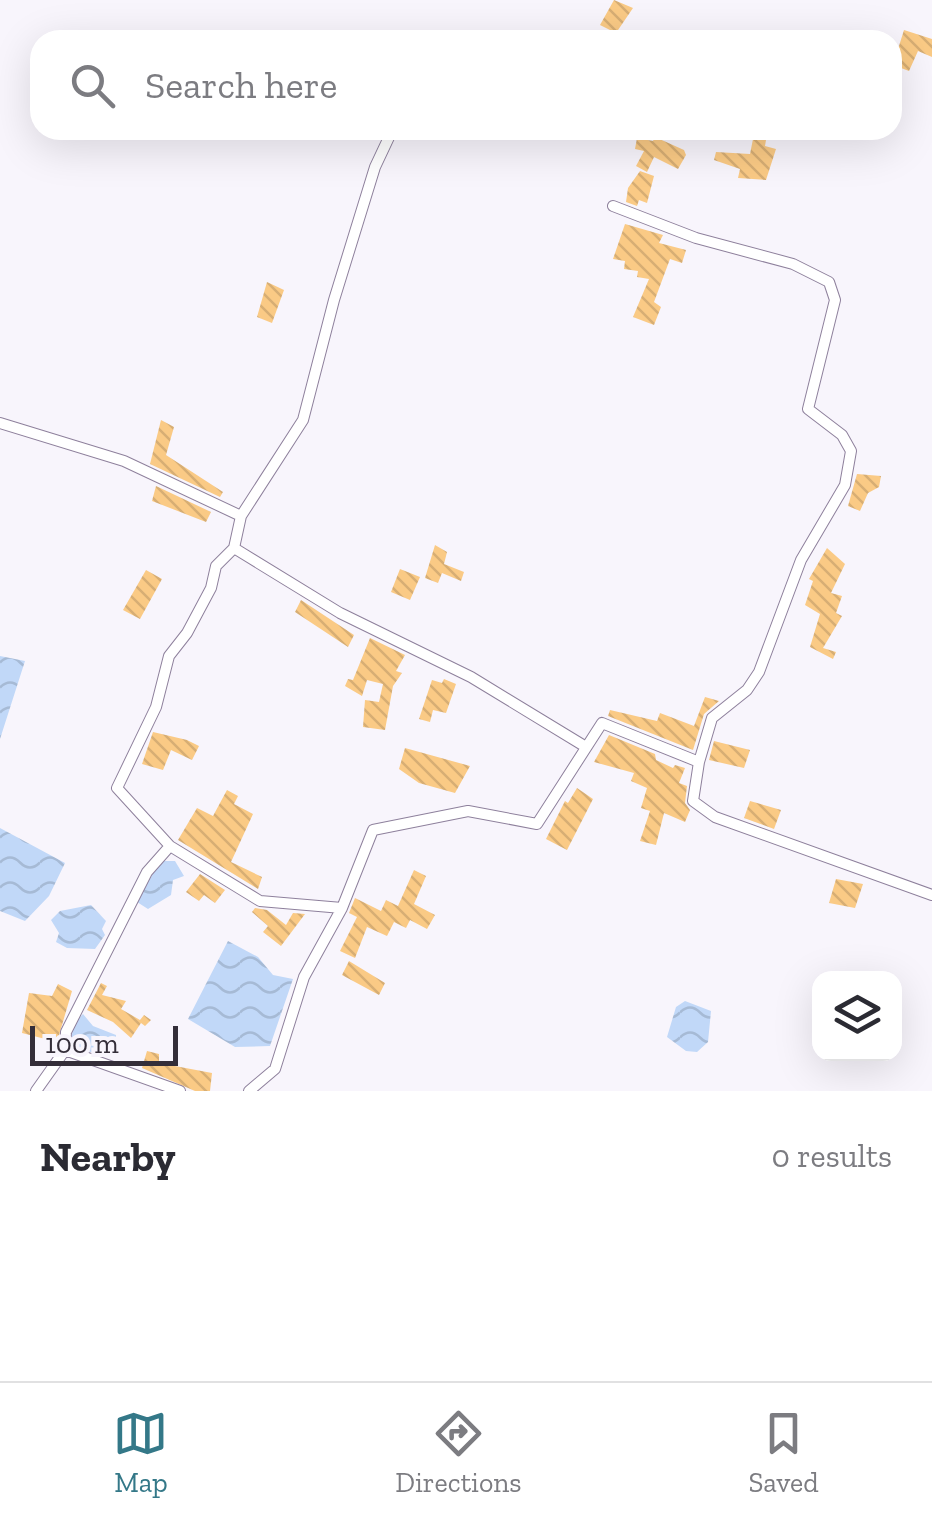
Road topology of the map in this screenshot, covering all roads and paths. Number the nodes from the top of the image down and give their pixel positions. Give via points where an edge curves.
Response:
1 (388, 140) edge
2 (613, 206) dead end
3 (0, 422) edge
4 (242, 516) junction
5 (234, 548) junction
6 (586, 747) junction
7 (698, 762) junction
8 (170, 846) junction
9 (932, 895) edge
10 (342, 908) junction
11 (65, 1050) junction
12 (36, 1091) edge
13 (180, 1091) edge
14 (249, 1091) edge

1 - 4 street via 352,239 303,420
2 - 7 street via 696,238 793,264 830,282 835,300 808,409 842,435 850,451 845,485 801,560 760,672 712,718
3 - 4 street via 124,461
4 - 5 street
5 - 6 street
5 - 8 street via 216,566 211,588 169,656 156,708 117,788
6 - 7 street via 602,724
6 - 10 street via 537,824 468,811 374,830
7 - 9 street via 693,801 715,817
8 - 10 street via 260,900
8 - 11 street via 147,872 66,1032
10 - 14 street via 304,977 275,1069
11 - 12 street
11 - 13 street

